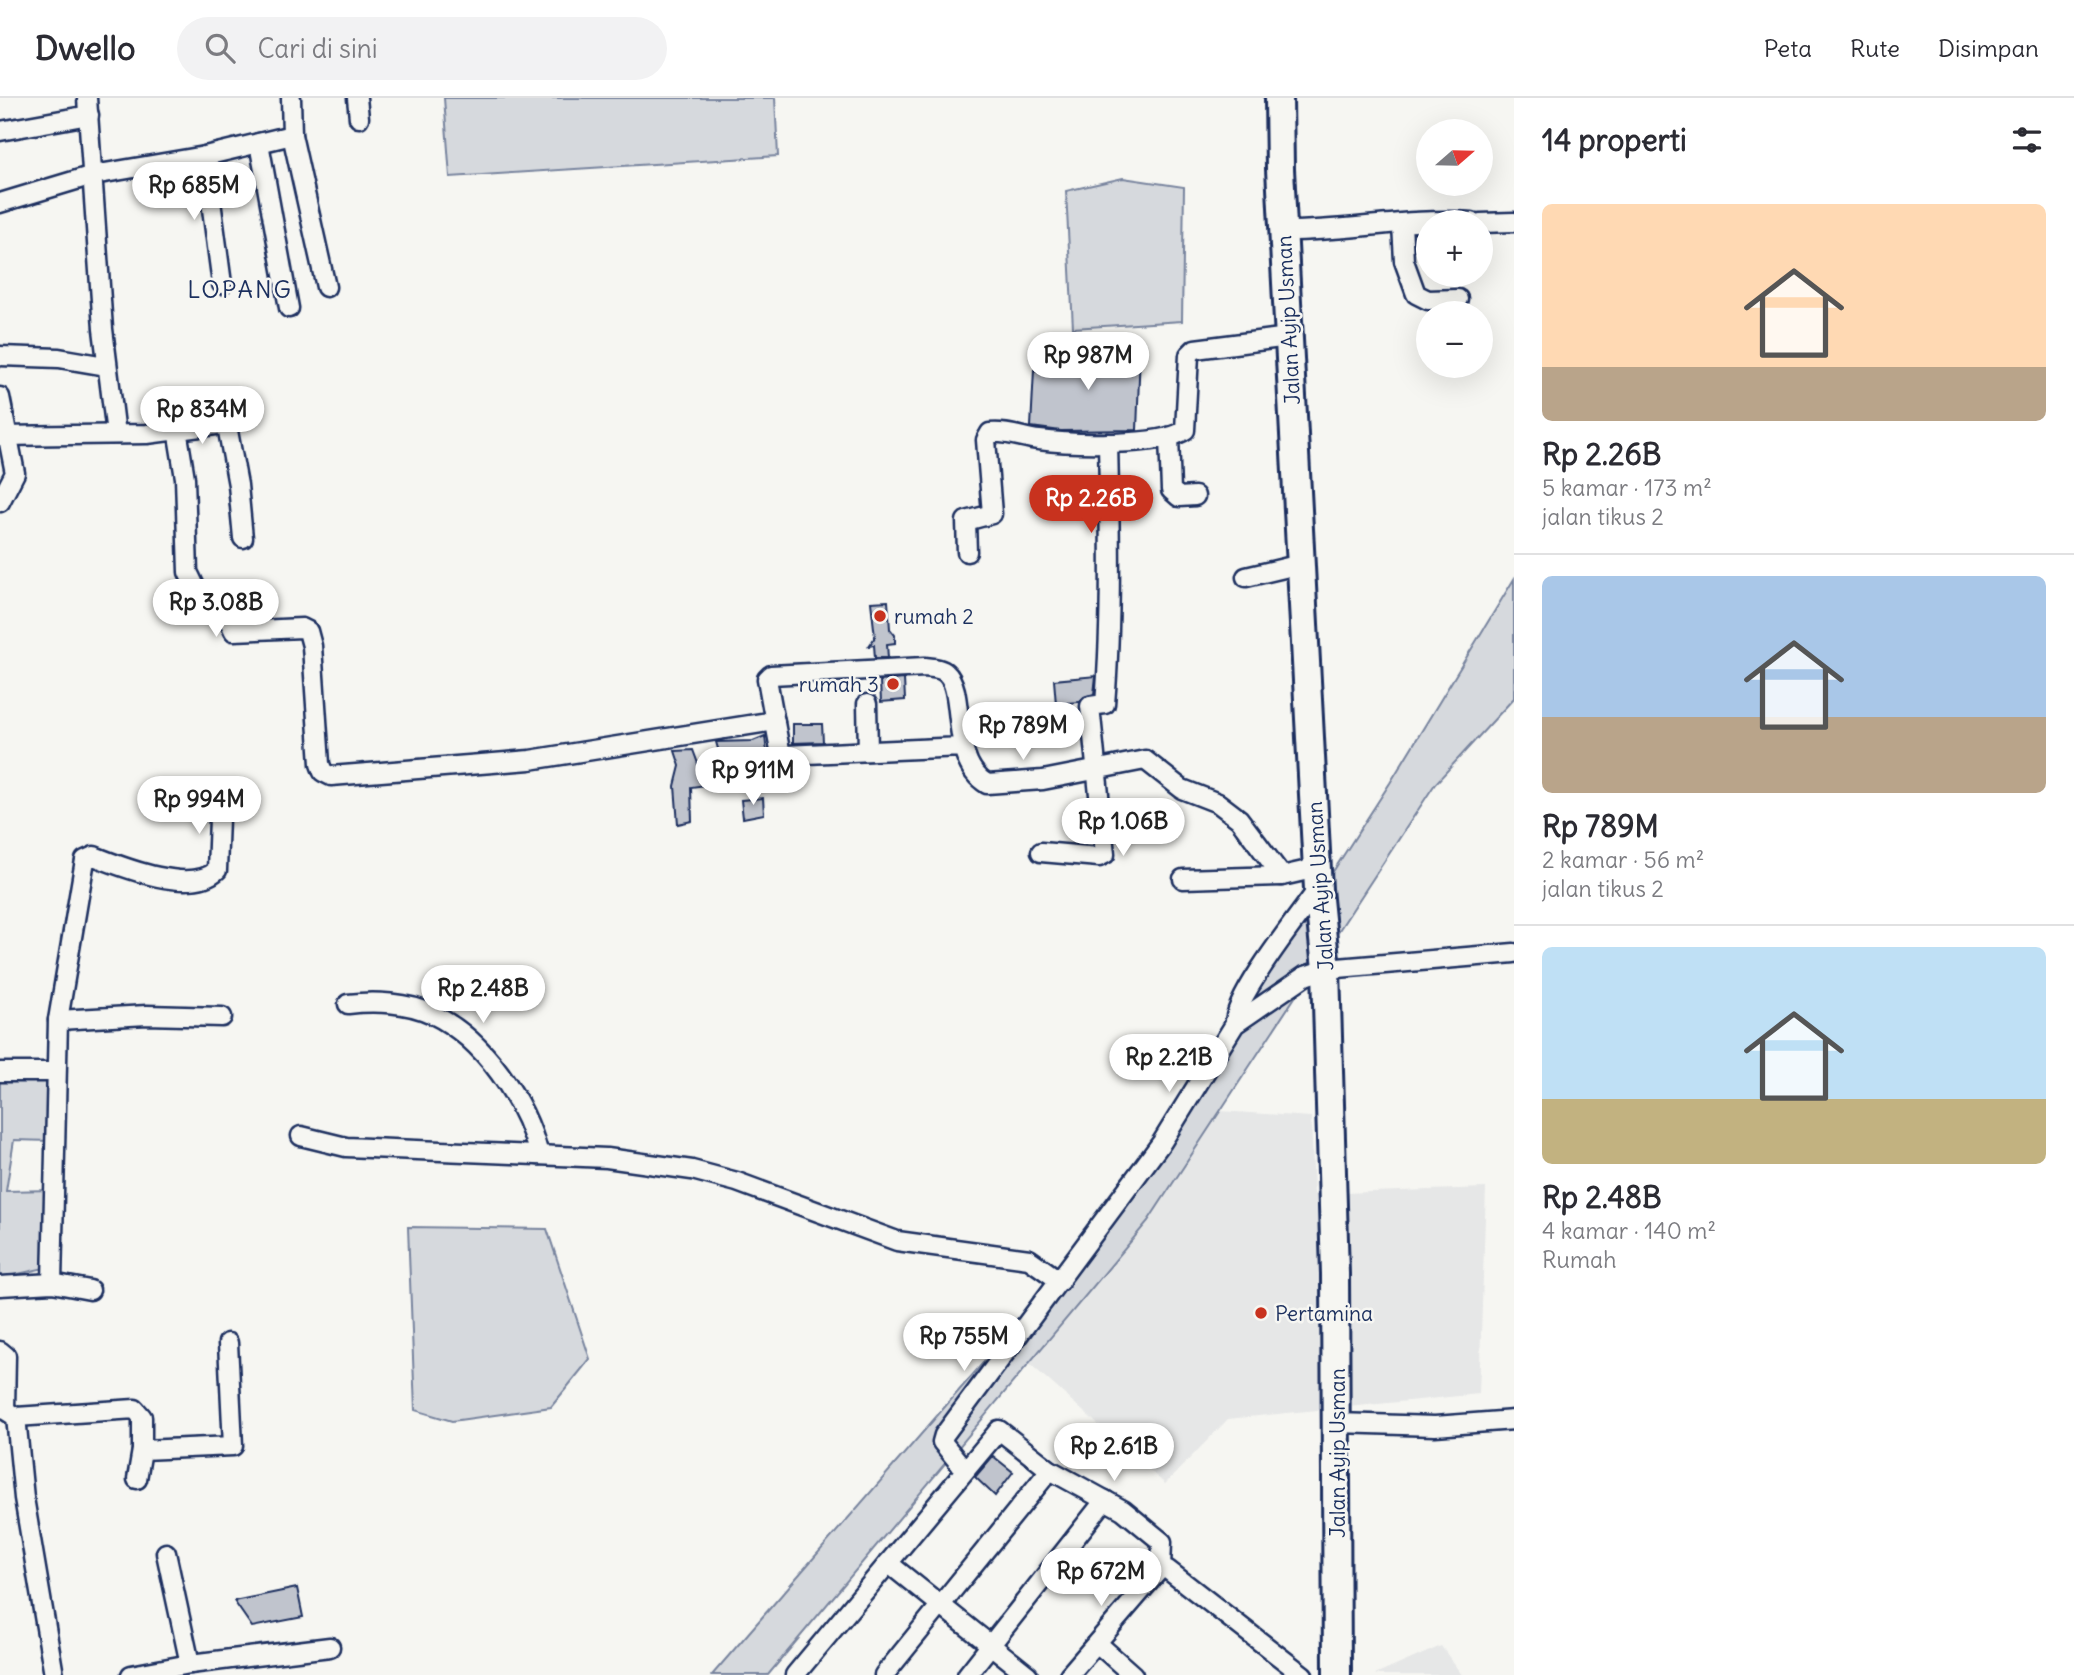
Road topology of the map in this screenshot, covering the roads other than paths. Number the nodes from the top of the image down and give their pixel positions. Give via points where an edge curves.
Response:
1 (291, 98) edge
2 (357, 98) edge
3 (1279, 98) edge
4 (88, 107) edge
5 (359, 118) dead end
6 (0, 131) edge
7 (292, 135) junction
8 (259, 144) junction
9 (205, 156) junction
10 (93, 175) junction
11 (0, 203) edge
12 (1514, 222) edge
13 (1416, 223) edge
14 (1493, 223) edge
15 (1402, 224) junction
16 (1283, 231) junction
17 (222, 284) dead end
18 (326, 287) dead end
19 (1458, 299) dead end
20 (289, 308) dead end
21 (1289, 337) junction
22 (0, 356) edge
23 (106, 366) junction
24 (0, 397) edge
25 (177, 429) junction
26 (116, 434) junction
27 (4, 435) edge
28 (1169, 437) junction
29 (1108, 443) junction
30 (1195, 496) dead end
31 (0, 502) edge
32 (243, 538) dead end
33 (967, 552) dead end
34 (1301, 565) junction
35 (1246, 576) dead end
36 (867, 704) dead end
37 (775, 721) junction
38 (962, 747) junction
39 (868, 751) junction
40 (1096, 769) junction
41 (220, 793) dead end
42 (1041, 852) dead end
43 (1282, 876) junction
44 (1317, 878) junction
45 (1183, 879) dead end
46 (1514, 953) edge
47 (1326, 969) junction
48 (348, 1004) dead end
49 (222, 1017) dead end
50 (58, 1020) junction
51 (1236, 1024) junction
52 (0, 1072) edge
53 (56, 1072) junction
54 (301, 1136) dead end
55 (539, 1155) junction
56 (1060, 1281) junction
57 (52, 1283) junction
58 (0, 1286) edge
59 (90, 1290) dead end
60 (228, 1343) dead end
61 (0, 1351) edge
62 (16, 1417) junction
63 (1514, 1420) edge
64 (1338, 1423) junction
65 (142, 1450) junction
66 (964, 1469) junction
67 (1050, 1470) junction
68 (137, 1479) dead end
69 (1105, 1500) junction
70 (166, 1553) dead end
71 (888, 1563) junction
72 (1161, 1568) junction
73 (939, 1606) junction
74 (1097, 1643) junction
75 (991, 1646) junction
76 (330, 1647) dead end
77 (190, 1664) junction
78 (54, 1675) edge
79 (131, 1675) edge
80 (795, 1675) edge
81 (884, 1675) edge
82 (967, 1675) edge
83 (1028, 1675) edge
84 (1069, 1675) edge
85 (1133, 1675) edge
86 (1303, 1675) edge
87 (1337, 1675) edge

1 - 7 street
2 - 5 street
3 - 16 main road, Jalan Ayip Usman
4 - 6 street
4 - 10 street
7 - 8 street
7 - 18 street
8 - 9 street
8 - 20 street
9 - 10 street
9 - 17 street
10 - 11 street
10 - 23 street
12 - 14 street
13 - 15 street
15 - 16 street
15 - 19 street via 1404,261 1416,294 1428,300
16 - 21 main road, Jalan Ayip Usman
21 - 28 street via 1195,349 1189,355 1185,430
21 - 34 main road, Jalan Ayip Usman
22 - 23 street via 60,358
23 - 26 street
24 - 27 street
25 - 26 street
25 - 32 street via 223,424 228,431
25 - 37 street via 185,478 188,572 194,587 200,597 223,608 234,631 308,631 320,764 331,776 530,760
26 - 27 street
27 - 31 street via 15,473
28 - 29 street
28 - 30 street via 1171,491 1174,496
29 - 33 street via 990,433 986,440 992,513 966,521
29 - 40 street via 1105,705 1090,706
34 - 35 street
34 - 44 main road, Jalan Ayip Usman
36 - 39 street
37 - 38 street via 767,679 771,675 940,669 952,681
37 - 39 street via 785,755
38 - 39 street
38 - 40 street via 977,776 987,784 1044,780
40 - 42 street via 1105,854
40 - 43 street via 1145,760 1157,766 1182,789 1218,803 1239,819
41 - 50 street via 217,870 207,877 145,876 94,856 85,860
43 - 44 street
43 - 45 street
44 - 47 main road, Jalan Ayip Usman
44 - 51 street via 1250,985 1234,1015
46 - 47 street
47 - 51 street via 1306,976
47 - 64 main road, Jalan Ayip Usman
48 - 55 street via 376,1001 430,1013 467,1035 532,1127
49 - 50 street
50 - 53 street
51 - 56 street via 1162,1142
52 - 53 street
53 - 57 street
54 - 55 street via 346,1147
55 - 56 street via 607,1158 714,1175 897,1241 1029,1259
56 - 66 street via 944,1434 942,1442
57 - 58 street
57 - 59 street
60 - 65 street via 233,1446
61 - 62 street via 6,1356 5,1410
62 - 65 street via 130,1407 142,1417
62 - 78 street via 24,1498
63 - 64 street via 1435,1426
64 - 87 main road, Jalan Ayip Usman
65 - 68 street
66 - 67 street via 999,1430
66 - 71 street
67 - 69 street
67 - 73 street
69 - 72 street via 1159,1538
69 - 75 street
70 - 77 street
71 - 73 street
71 - 80 street
72 - 74 street
72 - 86 street
73 - 75 street
73 - 81 street
74 - 84 street
74 - 85 street
75 - 82 street
75 - 83 street
76 - 77 street
77 - 79 street

